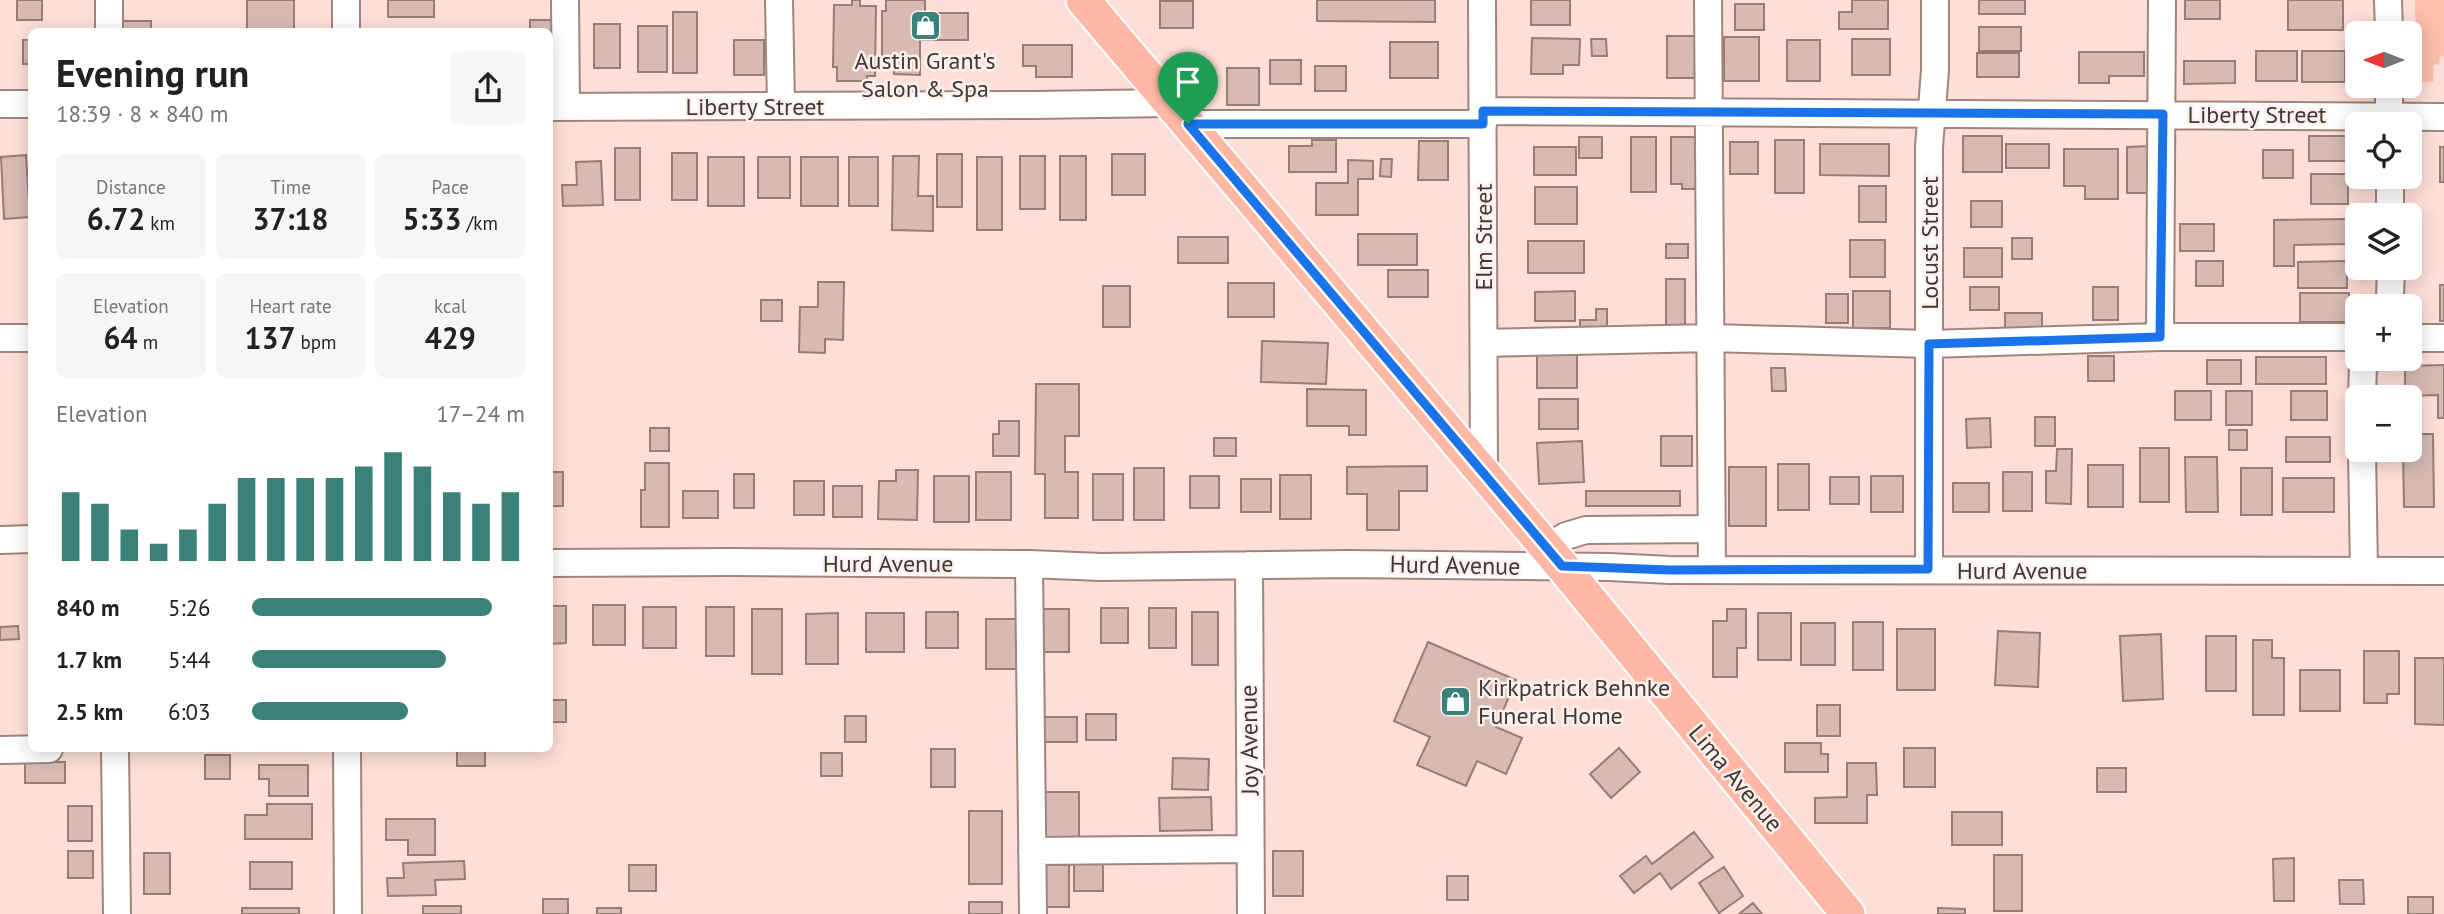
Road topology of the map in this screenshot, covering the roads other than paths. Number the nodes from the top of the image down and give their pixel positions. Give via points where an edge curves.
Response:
1 (109, 0) edge
2 (346, 0) edge
3 (565, 0) edge
4 (779, 0) edge
5 (1083, 0) edge
6 (1482, 0) edge
7 (1708, 0) edge
8 (1935, 0) edge
9 (2162, 0) edge
10 (2388, 0) edge
11 (2389, 21) edge
12 (109, 28) edge
13 (346, 28) edge
14 (0, 104) edge
15 (28, 104) edge
16 (781, 106) junction
17 (558, 107) edge
18 (1709, 111) junction
19 (1179, 113) junction
20 (1932, 113) junction
21 (2163, 114) junction
22 (2444, 117) edge
23 (1483, 118) junction
24 (2422, 118) edge
25 (2345, 119) edge
26 (2160, 337) junction
27 (2345, 337) edge
28 (0, 338) edge
29 (28, 338) edge
30 (1711, 338) junction
31 (2422, 338) edge
32 (2444, 338) edge
33 (1484, 343) junction
34 (1929, 344) junction
35 (2362, 462) edge
36 (1484, 474) junction
37 (1711, 529) junction
38 (28, 539) edge
39 (0, 540) edge
40 (1554, 557) junction
41 (553, 563) edge
42 (1029, 564) junction
43 (1249, 565) junction
44 (1928, 569) junction
45 (1712, 570) junction
46 (2364, 571) junction
47 (2444, 571) edge
48 (28, 749) edge
49 (0, 750) edge
50 (115, 752) edge
51 (347, 752) edge
52 (1250, 849) junction
53 (1032, 851) junction
54 (117, 914) edge
55 (348, 914) edge
56 (1033, 914) edge
57 (1251, 914) edge
58 (1848, 914) edge

1 - 12 street
2 - 13 street
3 - 17 street
4 - 16 street
5 - 19 main road, Lima Avenue
6 - 23 street, Elm Street
7 - 18 street
8 - 20 street, Locust Street
9 - 21 street
10 - 11 street
14 - 15 street
16 - 17 street, Liberty Street
16 - 19 street, Liberty Street
18 - 20 street, Liberty Street
18 - 23 street, Liberty Street
18 - 30 street
19 - 23 street, Liberty Street
19 - 36 main road, Lima Avenue
20 - 21 street, Liberty Street
20 - 34 street, Locust Street
21 - 25 street, Liberty Street
21 - 26 street
22 - 24 street, Liberty Street
23 - 33 street, Elm Street
26 - 27 street
26 - 34 street
28 - 29 street
30 - 33 street
30 - 34 street
30 - 37 street
31 - 32 street
33 - 36 street, Elm Street
34 - 44 street, Locust Street
35 - 46 street
36 - 40 main road, Lima Avenue
37 - 40 street via 1586,530 1566,536
37 - 45 street
38 - 39 street
40 - 43 street, Hurd Avenue
40 - 45 street, Hurd Avenue
40 - 58 main road, Lima Avenue
41 - 42 street, Hurd Avenue
42 - 43 street, Hurd Avenue
42 - 53 street
43 - 52 street, Joy Avenue
44 - 45 street, Hurd Avenue
44 - 46 street, Hurd Avenue
46 - 47 street, Hurd Avenue
48 - 49 street
50 - 54 street
51 - 55 street
52 - 53 street
52 - 57 street, Joy Avenue
53 - 56 street

